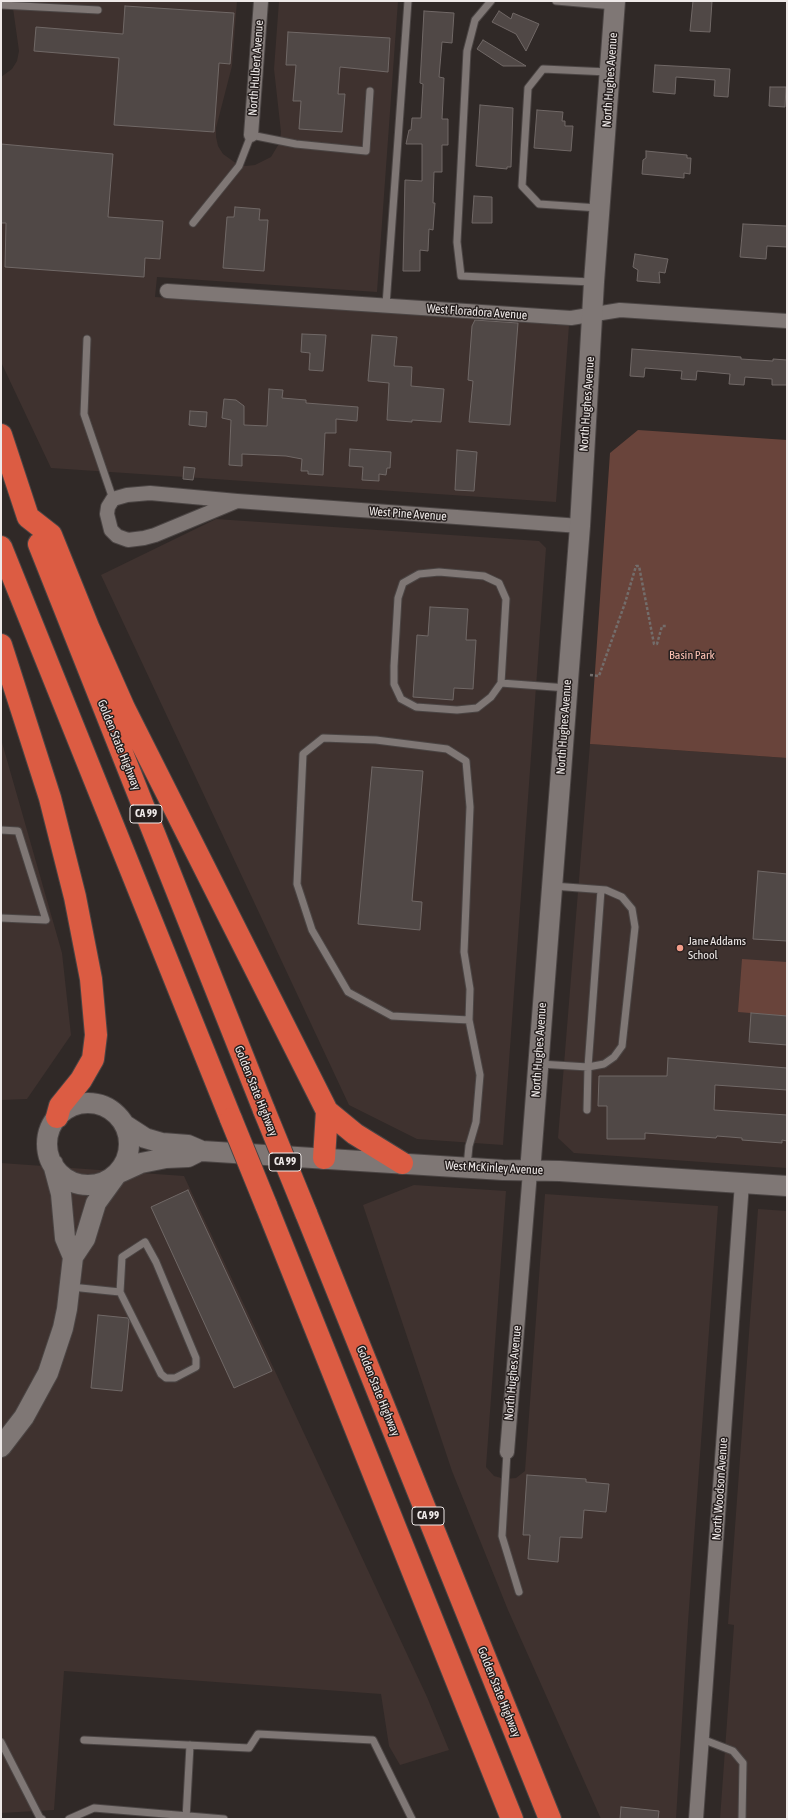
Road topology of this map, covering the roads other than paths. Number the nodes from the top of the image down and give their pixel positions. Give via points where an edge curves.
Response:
1 (261, 1) edge
2 (408, 1) edge
3 (491, 1) edge
4 (556, 1) edge
5 (615, 3) edge
6 (1, 4) edge
7 (98, 10) dead end
8 (610, 72) junction
9 (370, 92) dead end
10 (251, 135) junction
11 (600, 208) junction
12 (192, 222) dead end
13 (594, 282) junction
14 (167, 291) dead end
15 (386, 305) junction
16 (593, 315) junction
17 (787, 321) edge
18 (87, 339) dead end
19 (1, 435) edge
20 (1, 451) edge
21 (113, 499) junction
22 (237, 502) junction
23 (28, 517) junction
24 (580, 526) junction
25 (1, 547) edge
26 (1, 645) edge
27 (501, 683) junction
28 (567, 688) junction
29 (1, 830) edge
30 (552, 886) junction
31 (601, 890) junction
32 (1, 918) edge
33 (469, 1020) junction
34 (538, 1064) junction
35 (588, 1067) junction
36 (587, 1110) dead end
37 (327, 1111) junction
38 (57, 1117) junction
39 (125, 1125) junction
40 (202, 1151) junction
41 (324, 1158) junction
42 (402, 1163) junction
43 (53, 1164) junction
44 (466, 1168) junction
45 (530, 1172) junction
46 (117, 1174) junction
47 (742, 1183) junction
48 (787, 1186) edge
49 (73, 1257) junction
50 (71, 1287) junction
51 (120, 1292) junction
52 (1, 1448) edge
53 (507, 1452) joint
54 (519, 1592) dead end
55 (516, 1734) junction
56 (702, 1739) junction
57 (84, 1740) dead end
58 (1, 1742) edge
59 (190, 1745) junction
60 (187, 1818) edge
61 (42, 1819) edge
62 (69, 1819) edge
63 (224, 1819) edge
64 (412, 1819) edge
65 (512, 1819) edge
66 (550, 1819) edge
67 (558, 1819) edge
68 (696, 1819) edge
69 (742, 1819) edge

1 - 10 street, North Hulbert Avenue
2 - 15 lane
3 - 13 lane via 475,20 467,51 457,242 461,276
4 - 5 lane
5 - 8 street, North Hughes Avenue
6 - 7 lane
8 - 11 street, North Hughes Avenue
8 - 11 lane via 543,70 528,88 522,186 539,204
9 - 10 lane via 366,151 296,144
10 - 12 lane via 239,166
11 - 13 street, North Hughes Avenue
13 - 16 street, North Hughes Avenue
14 - 15 street, West Floradora Avenue
15 - 16 street, West Floradora Avenue via 571,318
16 - 17 street, West Floradora Avenue via 620,310
16 - 24 street, North Hughes Avenue
18 - 21 lane via 84,414
19 - 23 highway
20 - 23 highway, Golden State Highway / CA 99
21 - 22 street, West Pine Avenue via 150,493
21 - 22 street, West Pine Avenue via 107,514 110,530 128,540 155,535
22 - 24 street, West Pine Avenue
23 - 37 highway via 51,535 124,708
23 - 55 highway, Golden State Highway / CA 99, bridge
24 - 28 street, North Hughes Avenue
25 - 65 highway, CA 99, bridge
26 - 38 highway via 50,798 75,897 91,979 96,1035 93,1059 81,1080 60,1106
27 - 27 lane via 491,697 477,708 457,710 416,707 401,699 394,684 394,666 398,598 403,583 419,574 439,572 484,576 499,583 506,599
27 - 28 lane
28 - 30 street, North Hughes Avenue
29 - 32 lane via 18,830 46,920
30 - 31 lane
30 - 34 street, North Hughes Avenue
31 - 35 lane
31 - 35 lane via 622,897 632,910 635,927 622,1046 614,1058 604,1064
33 - 33 lane via 470,989 464,952 470,807 466,761 447,749 376,740 323,738 303,754 298,884 312,930 348,992 392,1016
33 - 44 lane via 480,1075 476,1122
34 - 35 lane
34 - 45 street, North Hughes Avenue
35 - 36 lane
37 - 41 highway
37 - 42 highway via 355,1134
38 - 39 street, West McKinley Avenue via 67,1109 93,1103 117,1114
38 - 43 street, West McKinley Avenue via 50,1128 48,1140 48,1152
39 - 40 street, West McKinley Avenue via 145,1138 162,1143 188,1145
39 - 46 street via 129,1151 125,1163
40 - 41 street, West McKinley Avenue
40 - 46 street, West McKinley Avenue via 188,1157 141,1163
41 - 42 street, West McKinley Avenue
42 - 44 street, West McKinley Avenue
43 - 46 street, West McKinley Avenue via 60,1174 82,1185 95,1185
43 - 49 street via 61,1194 65,1238
44 - 45 street, West McKinley Avenue
45 - 47 street, West McKinley Avenue via 560,1171
45 - 53 street, North Hughes Avenue
46 - 49 street via 96,1203 85,1239
47 - 48 street, West McKinley Avenue
47 - 56 street, North Woodson Avenue
49 - 50 street
50 - 51 lane
50 - 52 street via 63,1328 48,1373 24,1417
51 - 51 lane via 161,1374 166,1378 174,1378 196,1367 196,1358 156,1262 145,1242 122,1257
53 - 54 lane via 502,1536
55 - 66 highway, Golden State Highway / CA 99
55 - 67 highway
56 - 68 street, North Woodson Avenue
56 - 69 lane via 732,1751 743,1763
57 - 59 lane
58 - 61 lane
59 - 60 lane
59 - 64 lane via 249,1748 258,1734 372,1740
60 - 62 lane via 94,1808
60 - 63 lane

